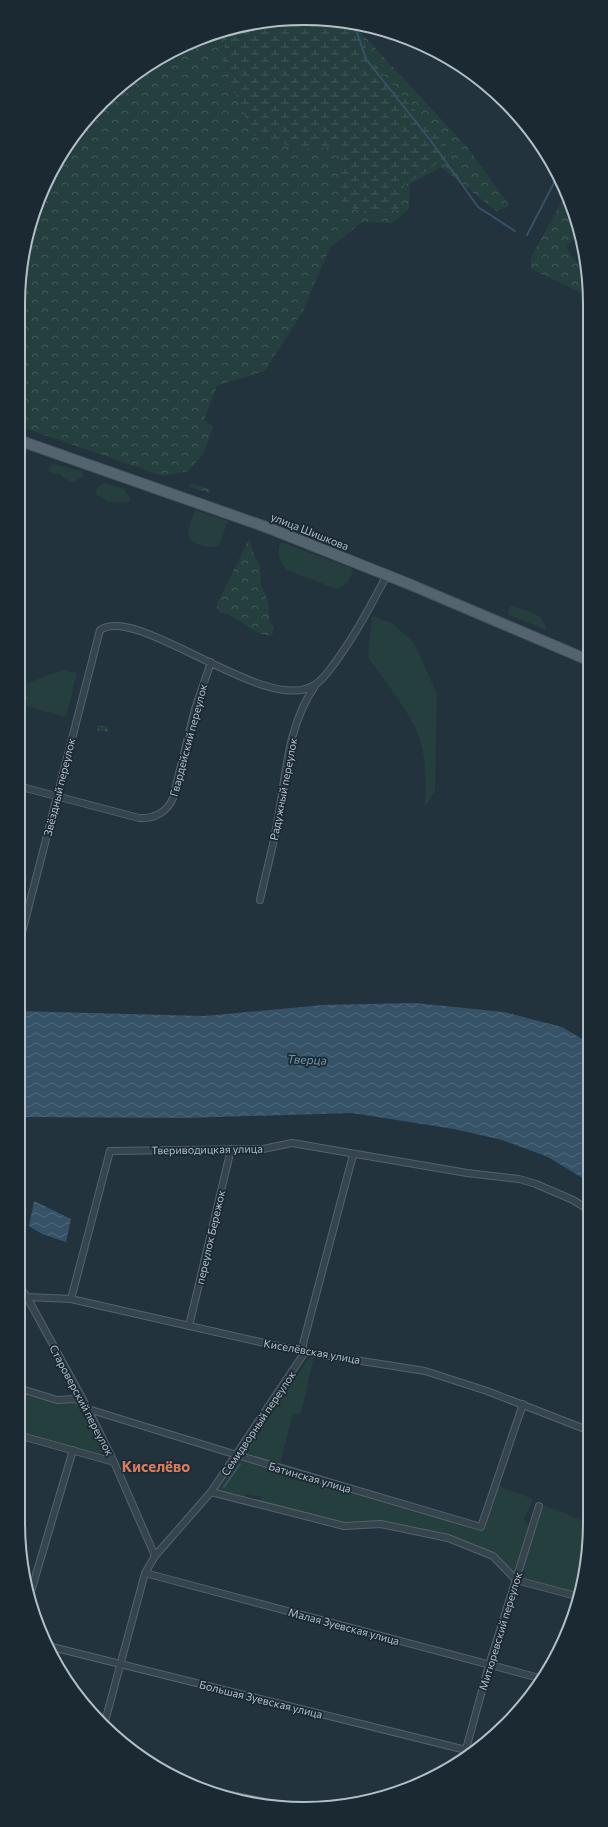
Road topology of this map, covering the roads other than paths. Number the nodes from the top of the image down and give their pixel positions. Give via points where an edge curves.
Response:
1 (25, 442) edge
2 (387, 575) junction
3 (583, 658) edge
4 (211, 662) junction
5 (318, 682) junction
6 (25, 788) edge
7 (56, 796) junction
8 (260, 900) dead end
9 (25, 922) edge
10 (231, 1149) junction
11 (353, 1155) junction
12 (583, 1206) edge
13 (25, 1294) edge
14 (27, 1297) junction
15 (71, 1299) junction
16 (189, 1326) junction
17 (304, 1352) junction
18 (25, 1390) edge
19 (523, 1404) junction
20 (88, 1409) junction
21 (583, 1428) edge
22 (25, 1437) edge
23 (73, 1450) junction
24 (237, 1455) junction
25 (114, 1462) junction
26 (211, 1492) junction
27 (539, 1506) dead end
28 (155, 1556) junction
29 (145, 1573) junction
30 (516, 1580) junction
31 (33, 1588) edge
32 (573, 1595) edge
33 (55, 1648) edge
34 (121, 1665) junction
35 (489, 1665) junction
36 (536, 1677) edge
37 (106, 1719) edge
38 (466, 1750) joint

1 - 2 main road, улица Шишкова via 237,516
2 - 3 main road, улица Шишкова
2 - 5 street via 340,656
4 - 5 street via 261,685 284,691 298,692
4 - 7 street, Гвардейский переулок via 167,808 150,818 139,818
4 - 7 street, Звёздный переулок via 150,635 117,625 103,628 98,633
5 - 8 street, Радужный переулок via 305,702 293,734 276,830
6 - 7 street
7 - 9 street, Звёздный переулок
10 - 11 street, Твериводицкая улица via 263,1149 292,1143
10 - 15 street, Твериводицкая улица via 110,1151
10 - 16 street, переулок Бережок
11 - 12 street, Твериводицкая улица via 519,1179 536,1184
11 - 17 street, Семидворный переулок
13 - 14 street, Староверский переулок
14 - 15 street, Киселёвская улица
14 - 20 street, Староверский переулок
15 - 16 street, Киселёвская улица
16 - 17 street, Киселёвская улица
17 - 19 street, Киселёвская улица via 425,1371
17 - 24 street, Семидворный переулок
18 - 20 street, Батинская улица via 57,1400 75,1399
19 - 21 street, Киселёвская улица
19 - 24 street, Батинская улица via 481,1527
20 - 24 street, Батинская улица
20 - 25 street, Староверский переулок
22 - 23 street
23 - 25 street
23 - 31 street
24 - 26 street, Семидворный переулок
25 - 28 street, Староверский переулок
26 - 28 street, Семидворный переулок
26 - 30 street via 344,1526 381,1524 448,1538 493,1556
27 - 30 street, Митюревский переулок
28 - 29 street
29 - 34 street
29 - 35 street, Малая Зуевская улица
30 - 32 street
30 - 35 street, Митюревский переулок
33 - 34 street, Большая Зуевская улица
34 - 37 street
34 - 38 street, Большая Зуевская улица
35 - 36 street, Малая Зуевская улица
35 - 38 street, Митюревский переулок

